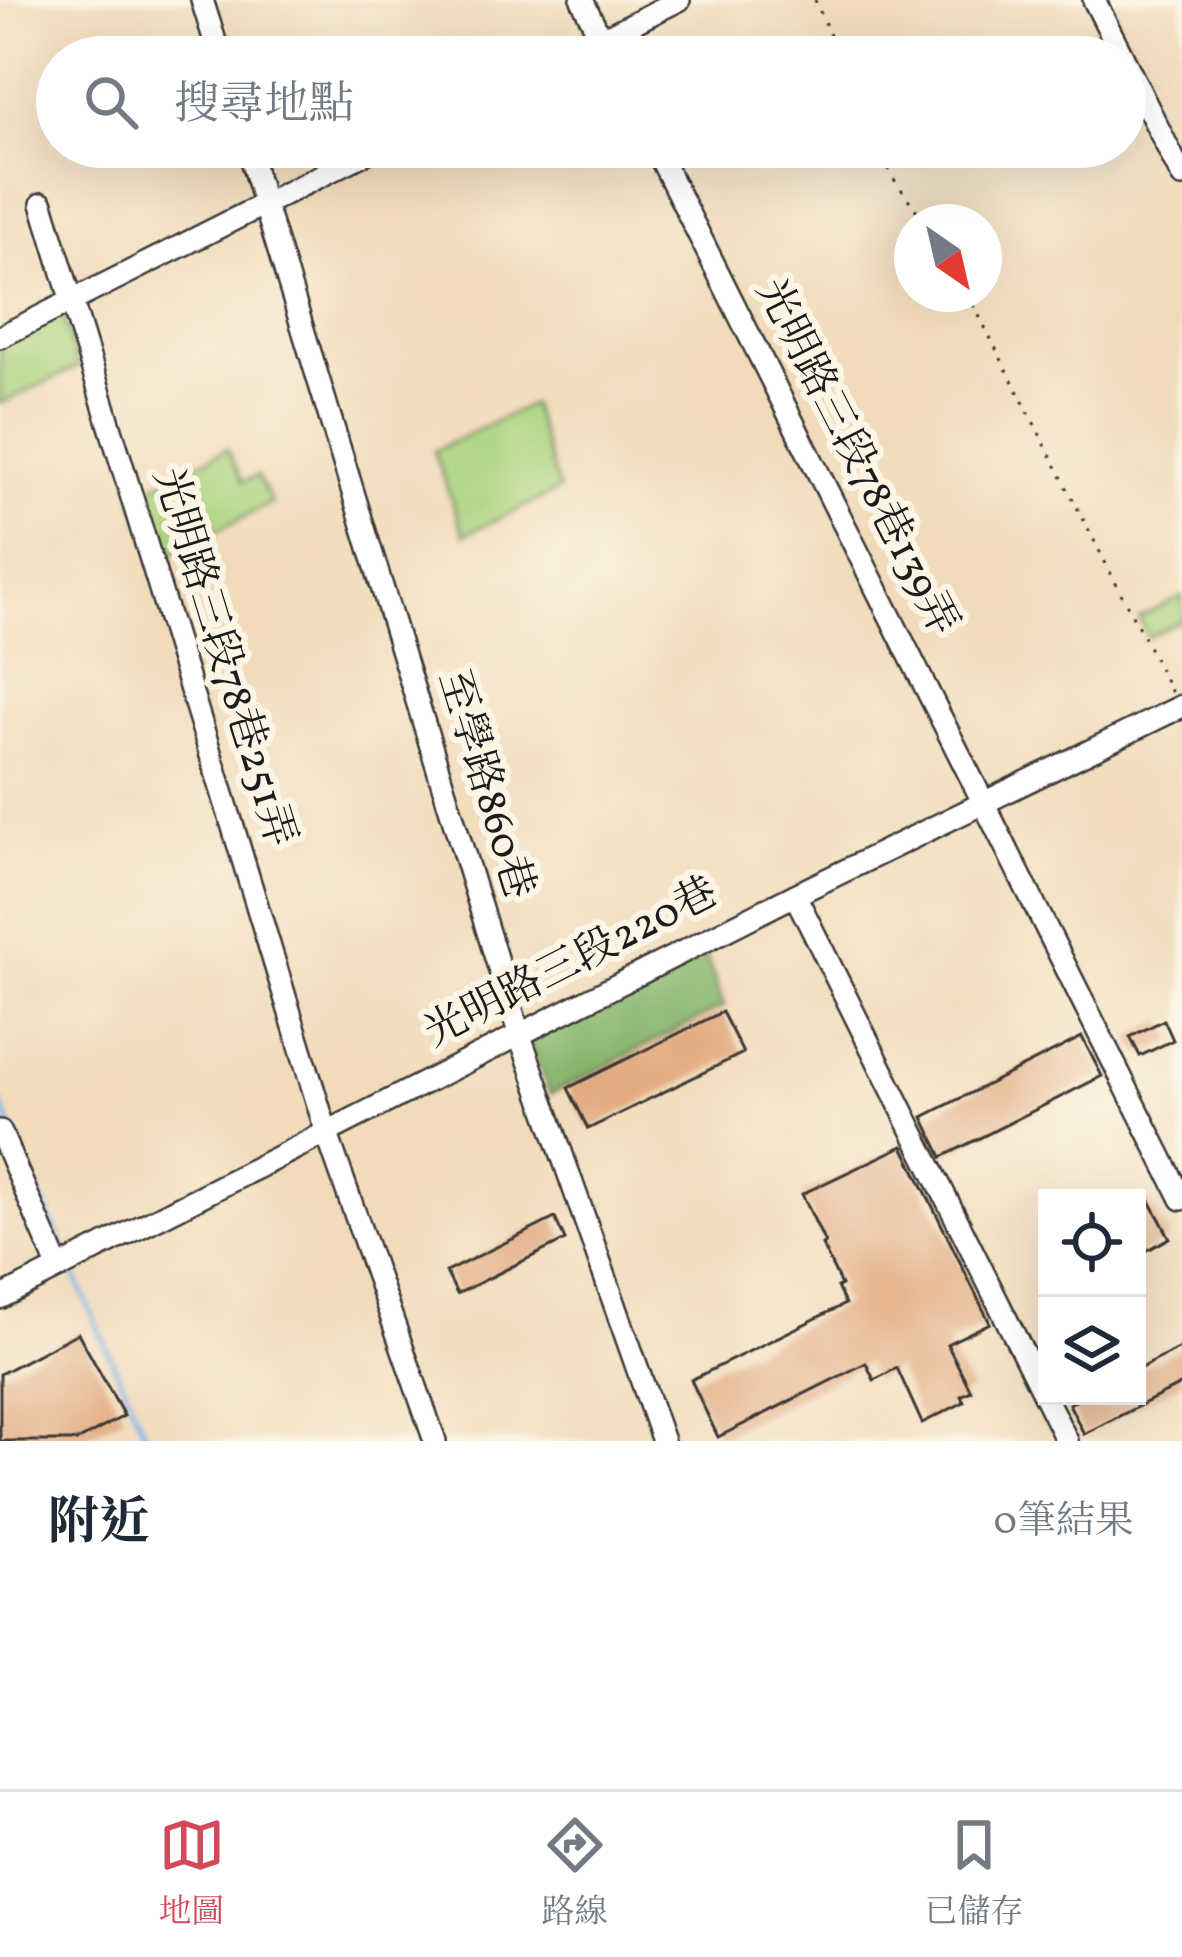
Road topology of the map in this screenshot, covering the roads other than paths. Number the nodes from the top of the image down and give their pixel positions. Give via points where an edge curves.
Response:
1 (202, 0) edge
2 (582, 0) edge
3 (679, 0) edge
4 (1094, 0) edge
5 (213, 36) edge
6 (600, 36) edge
7 (625, 36) edge
8 (1112, 36) edge
9 (1146, 103) edge
10 (253, 168) edge
11 (334, 168) edge
12 (666, 168) edge
13 (1182, 176) edge
14 (264, 202) junction
15 (42, 204) dead end
16 (72, 301) junction
17 (0, 337) edge
18 (1181, 706) edge
19 (985, 805) junction
20 (795, 895) junction
21 (519, 1034) junction
22 (0, 1131) edge
23 (327, 1134) junction
24 (1182, 1199) edge
25 (58, 1268) junction
26 (0, 1298) edge
27 (434, 1441) edge
28 (663, 1441) edge
29 (1067, 1441) edge

1 - 5 street
2 - 6 street
3 - 7 street
4 - 8 street
9 - 13 street
10 - 14 street, 至學路860巷
11 - 14 street
12 - 19 street, 光明路三段78巷139弄
14 - 16 street
14 - 21 street, 至學路860巷
15 - 16 street, 光明路三段78巷251弄
16 - 17 street
16 - 23 street, 光明路三段78巷251弄
18 - 19 street, 光明路三段220巷
19 - 20 street, 光明路三段220巷
19 - 24 street, 光明路三段78巷139弄
20 - 21 street, 光明路三段220巷
20 - 29 street
21 - 23 street, 光明路三段220巷
21 - 28 street, 至學路860巷
22 - 25 street
23 - 25 street, 光明路三段220巷
23 - 27 street, 光明路三段78巷251弄
25 - 26 street, 光明路三段220巷

